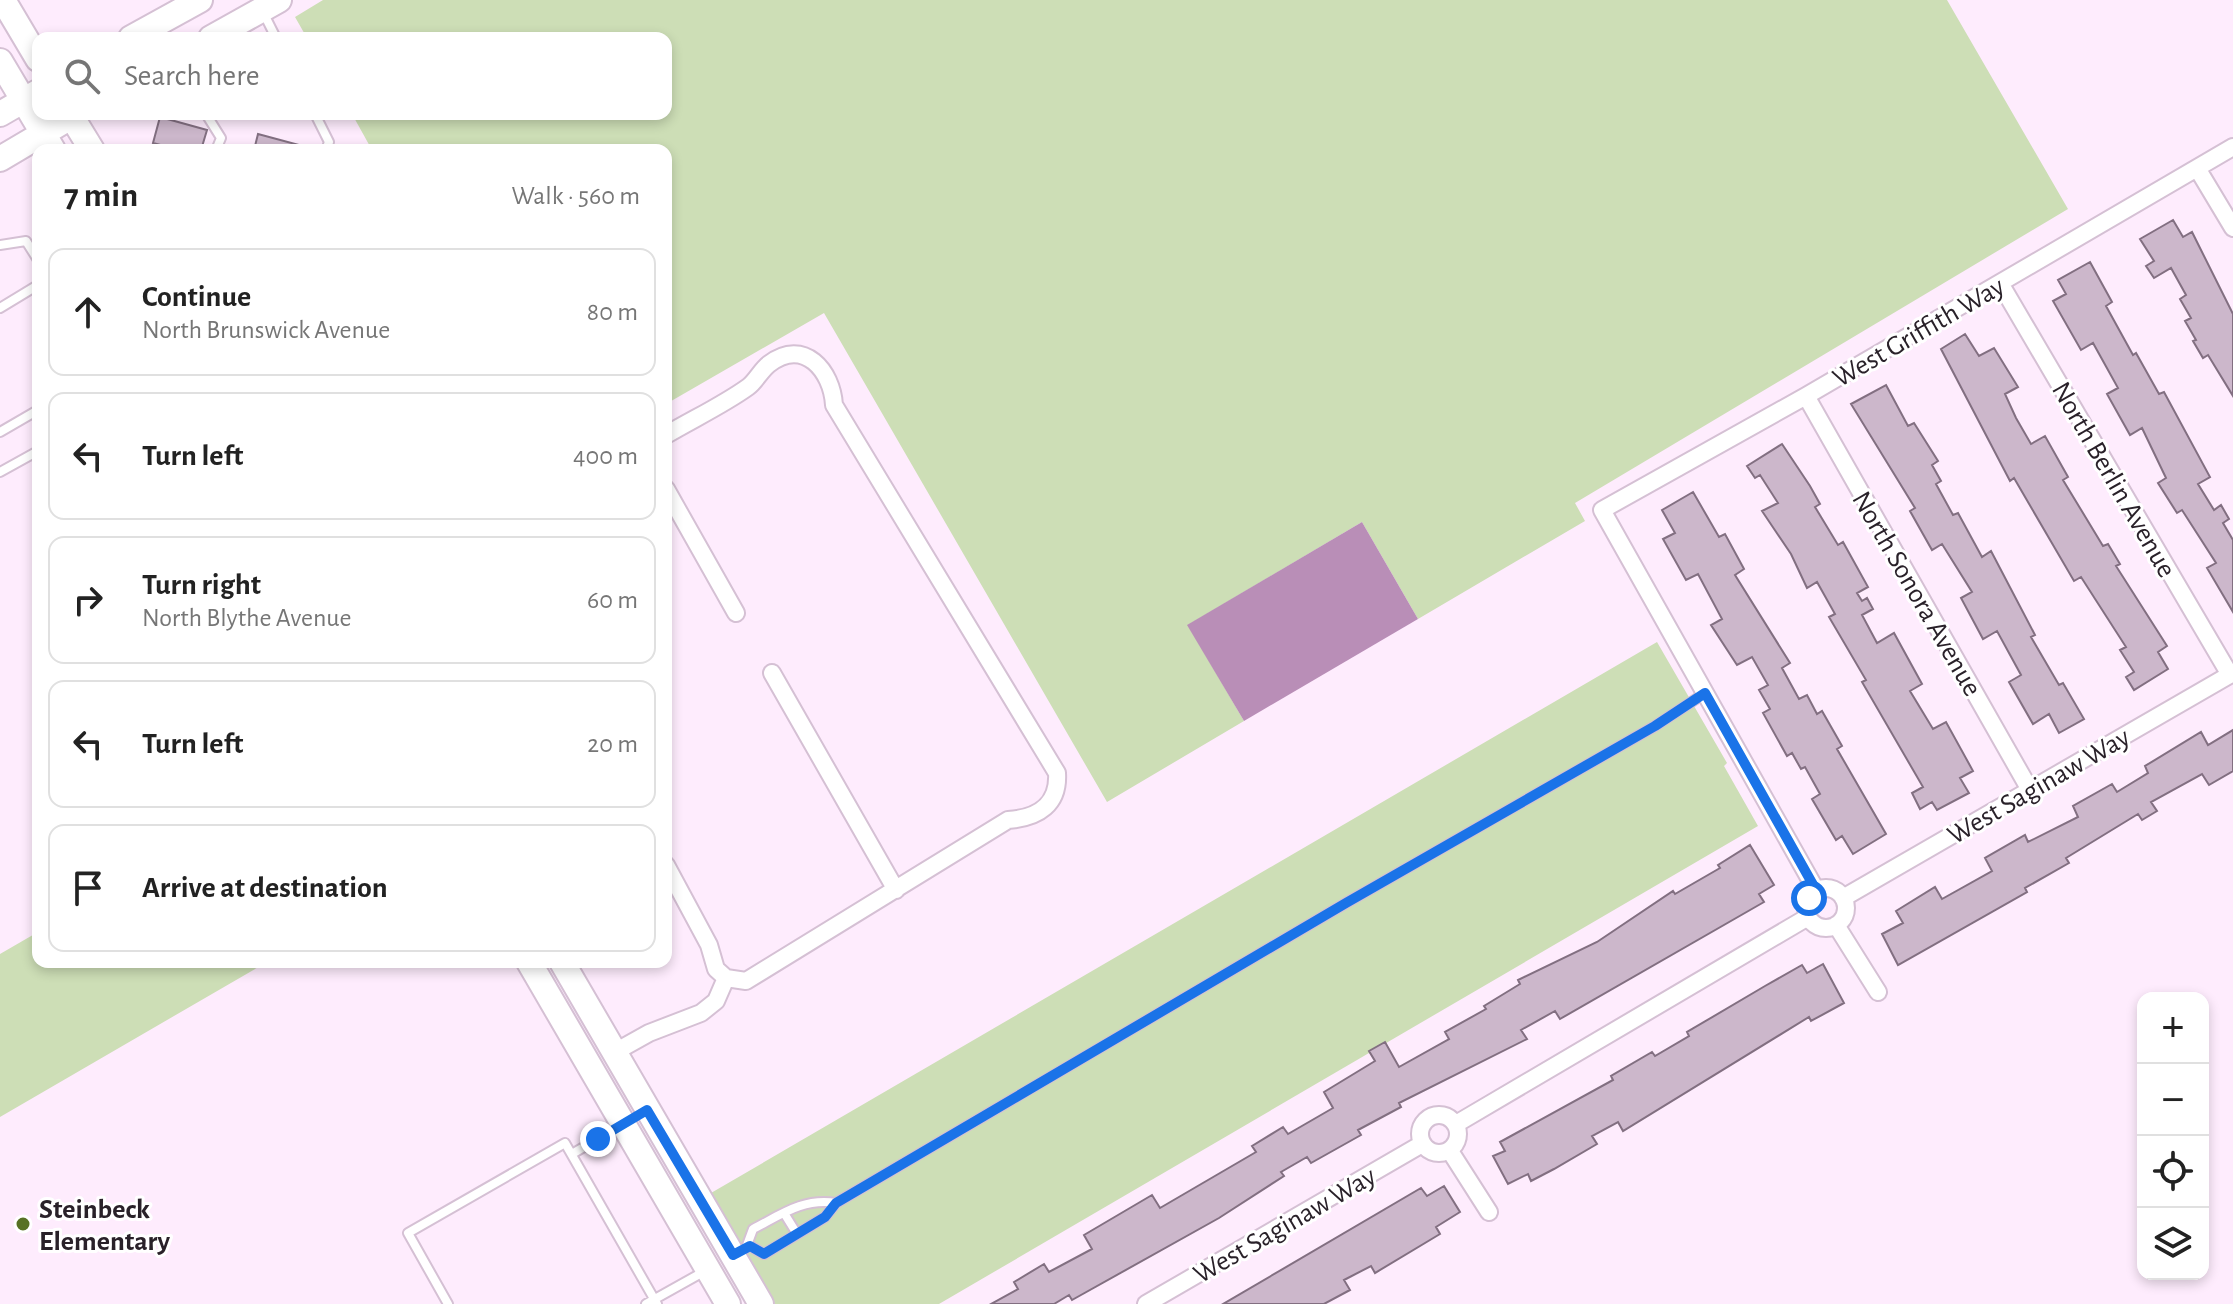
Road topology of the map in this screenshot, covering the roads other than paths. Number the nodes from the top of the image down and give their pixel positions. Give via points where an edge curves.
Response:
1 (3, 0) edge
2 (200, 0) edge
3 (270, 5) edge
4 (142, 32) edge
5 (222, 32) edge
6 (275, 32) edge
7 (32, 49) edge
8 (0, 61) edge
9 (31, 96) edge
10 (0, 114) edge
11 (40, 120) edge
12 (68, 120) edge
13 (76, 120) edge
14 (213, 120) edge
15 (318, 120) edge
16 (48, 142) edge
17 (89, 144) edge
18 (218, 144) edge
19 (328, 144) edge
20 (2233, 147) edge
21 (32, 148) edge
22 (0, 159) edge
23 (2197, 168) junction
24 (2233, 228) edge
25 (0, 245) edge
26 (32, 250) edge
27 (2000, 283) junction
28 (32, 289) edge
29 (0, 308) edge
30 (1806, 396) junction
31 (32, 413) edge
32 (0, 432) edge
33 (672, 432) edge
34 (32, 454) edge
35 (0, 472) edge
36 (672, 500) edge
37 (736, 613) dead end
38 (772, 673) dead end
39 (2231, 674) edge
40 (1705, 693) junction
41 (2030, 790) junction
42 (672, 876) edge
43 (896, 890) junction
44 (1816, 890) junction
45 (1843, 898) junction
46 (1808, 917) junction
47 (1836, 925) junction
48 (532, 968) edge
49 (566, 968) edge
50 (726, 978) junction
51 (1878, 992) dead end
52 (615, 1052) junction
53 (647, 1110) junction
54 (623, 1124) junction
55 (1456, 1124) junction
56 (1422, 1144) junction
57 (1450, 1151) junction
58 (572, 1154) junction
59 (836, 1203) junction
60 (1489, 1212) dead end
61 (784, 1213) junction
62 (797, 1234) junction
63 (741, 1251) junction
64 (708, 1269) junction
65 (652, 1302) edge
66 (448, 1304) edge
67 (728, 1304) edge
68 (761, 1304) edge
69 (1146, 1304) edge

1 - 7 street
2 - 4 street
3 - 5 street
3 - 6 lane
8 - 9 street
9 - 10 street
11 - 16 street
12 - 16 street
13 - 17 street
14 - 18 lane
15 - 19 lane
20 - 23 street, West Griffith Way
21 - 22 street
23 - 24 street
23 - 27 street, West Griffith Way
25 - 26 lane via 26,241
27 - 30 street, West Griffith Way
27 - 39 street, North Berlin Avenue
28 - 29 lane
30 - 40 street, West Griffith Way via 1602,510
30 - 41 street, North Sonora Avenue
31 - 32 lane
33 - 43 street via 750,386 781,357 799,354 815,360 833,385 834,405 1057,773 1054,800 1042,811 1008,820
34 - 35 lane
36 - 37 street
38 - 43 street
39 - 41 street, West Saginaw Way
40 - 44 street
40 - 59 lane
41 - 45 street, West Saginaw Way
42 - 50 street via 716,969
43 - 50 street via 746,981
44 - 45 street via 1836,890
44 - 46 street via 1806,907
45 - 47 street via 1844,918
46 - 47 street via 1826,928
46 - 55 street
47 - 51 street
48 - 54 street
49 - 52 street
50 - 52 street via 716,1001 701,1013
52 - 53 street
53 - 54 street
53 - 63 street
54 - 58 lane
54 - 64 street
55 - 56 street via 1444,1114 1429,1117 1420,1129
55 - 57 street via 1459,1139
56 - 57 street via 1435,1153
56 - 69 street, West Saginaw Way
57 - 60 street
58 - 65 lane
58 - 66 lane via 565,1143 408,1233
59 - 61 lane via 813,1200
59 - 62 lane via 825,1217
61 - 62 lane
61 - 63 lane via 753,1229
62 - 63 lane via 764,1254
63 - 68 street
64 - 65 lane
64 - 67 street

